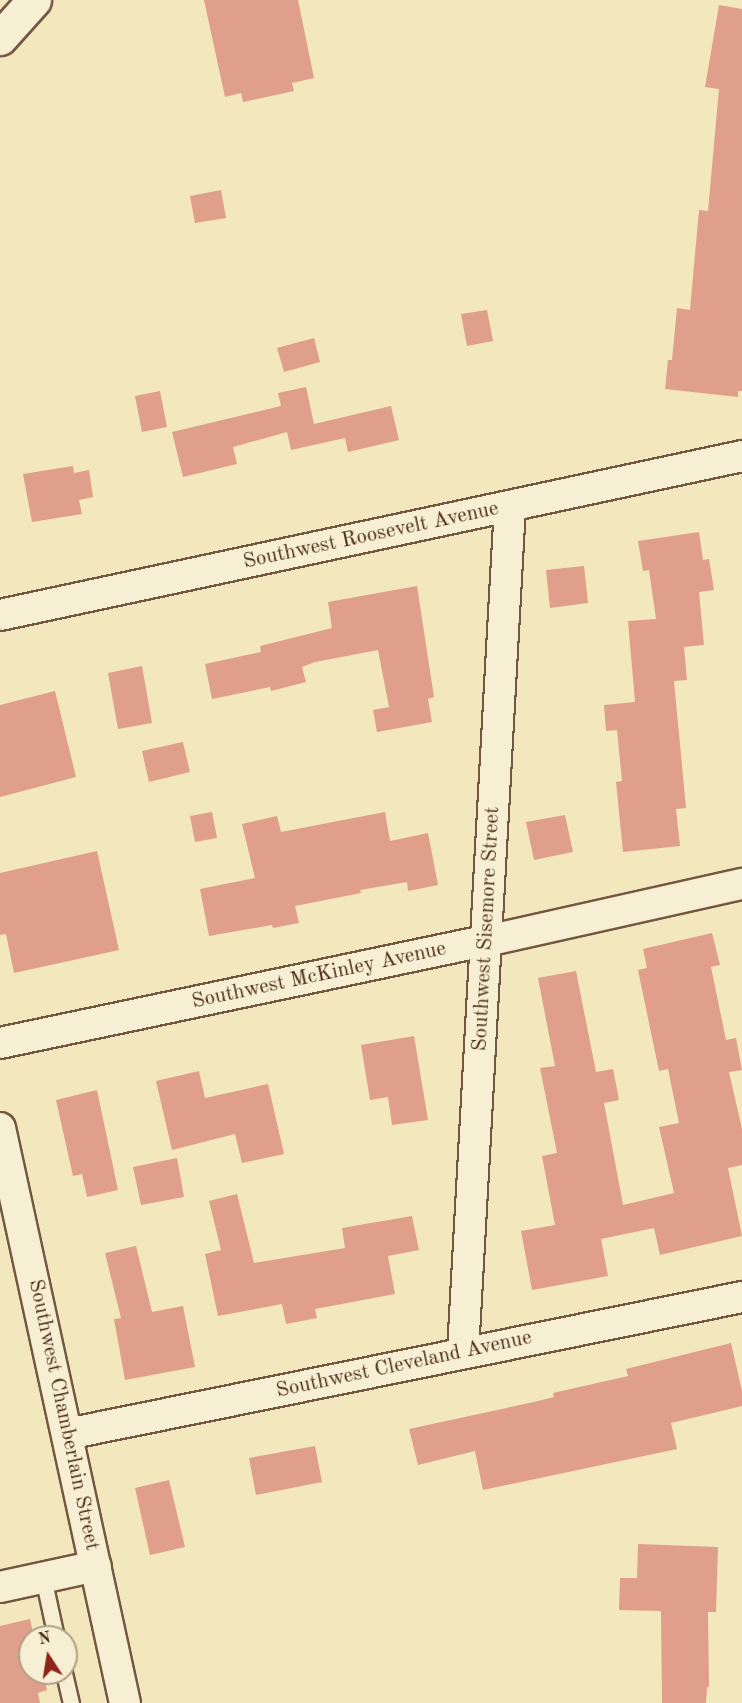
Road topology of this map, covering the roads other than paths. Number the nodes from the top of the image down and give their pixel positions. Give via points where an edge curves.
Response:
1 (34, 0) edge
2 (0, 38) edge
3 (742, 456) edge
4 (510, 506) junction
5 (0, 615) edge
6 (742, 884) edge
7 (486, 941) junction
8 (0, 1043) edge
9 (0, 1128) edge
10 (9, 1208) edge
11 (742, 1297) edge
12 (463, 1352) junction
13 (67, 1434) junction
14 (96, 1566) junction
15 (43, 1578) junction
16 (0, 1587) edge
17 (53, 1625) edge
18 (67, 1685) edge
19 (71, 1703) edge
20 (125, 1703) edge

1 - 2 street
3 - 4 street, Southwest Roosevelt Avenue
4 - 5 street, Southwest Roosevelt Avenue
4 - 7 street, Southwest Sisemore Street
6 - 7 street, Southwest McKinley Avenue
7 - 8 street, Southwest McKinley Avenue
7 - 12 street, Southwest Sisemore Street
9 - 10 street, Southwest Chamberlain Street
10 - 13 street, Southwest Chamberlain Street
11 - 12 street, Southwest Cleveland Avenue
12 - 13 street, Southwest Cleveland Avenue
13 - 14 street, Southwest Chamberlain Street
14 - 15 street
14 - 20 street, Southwest Chamberlain Street
15 - 16 street
15 - 17 lane
18 - 19 lane

